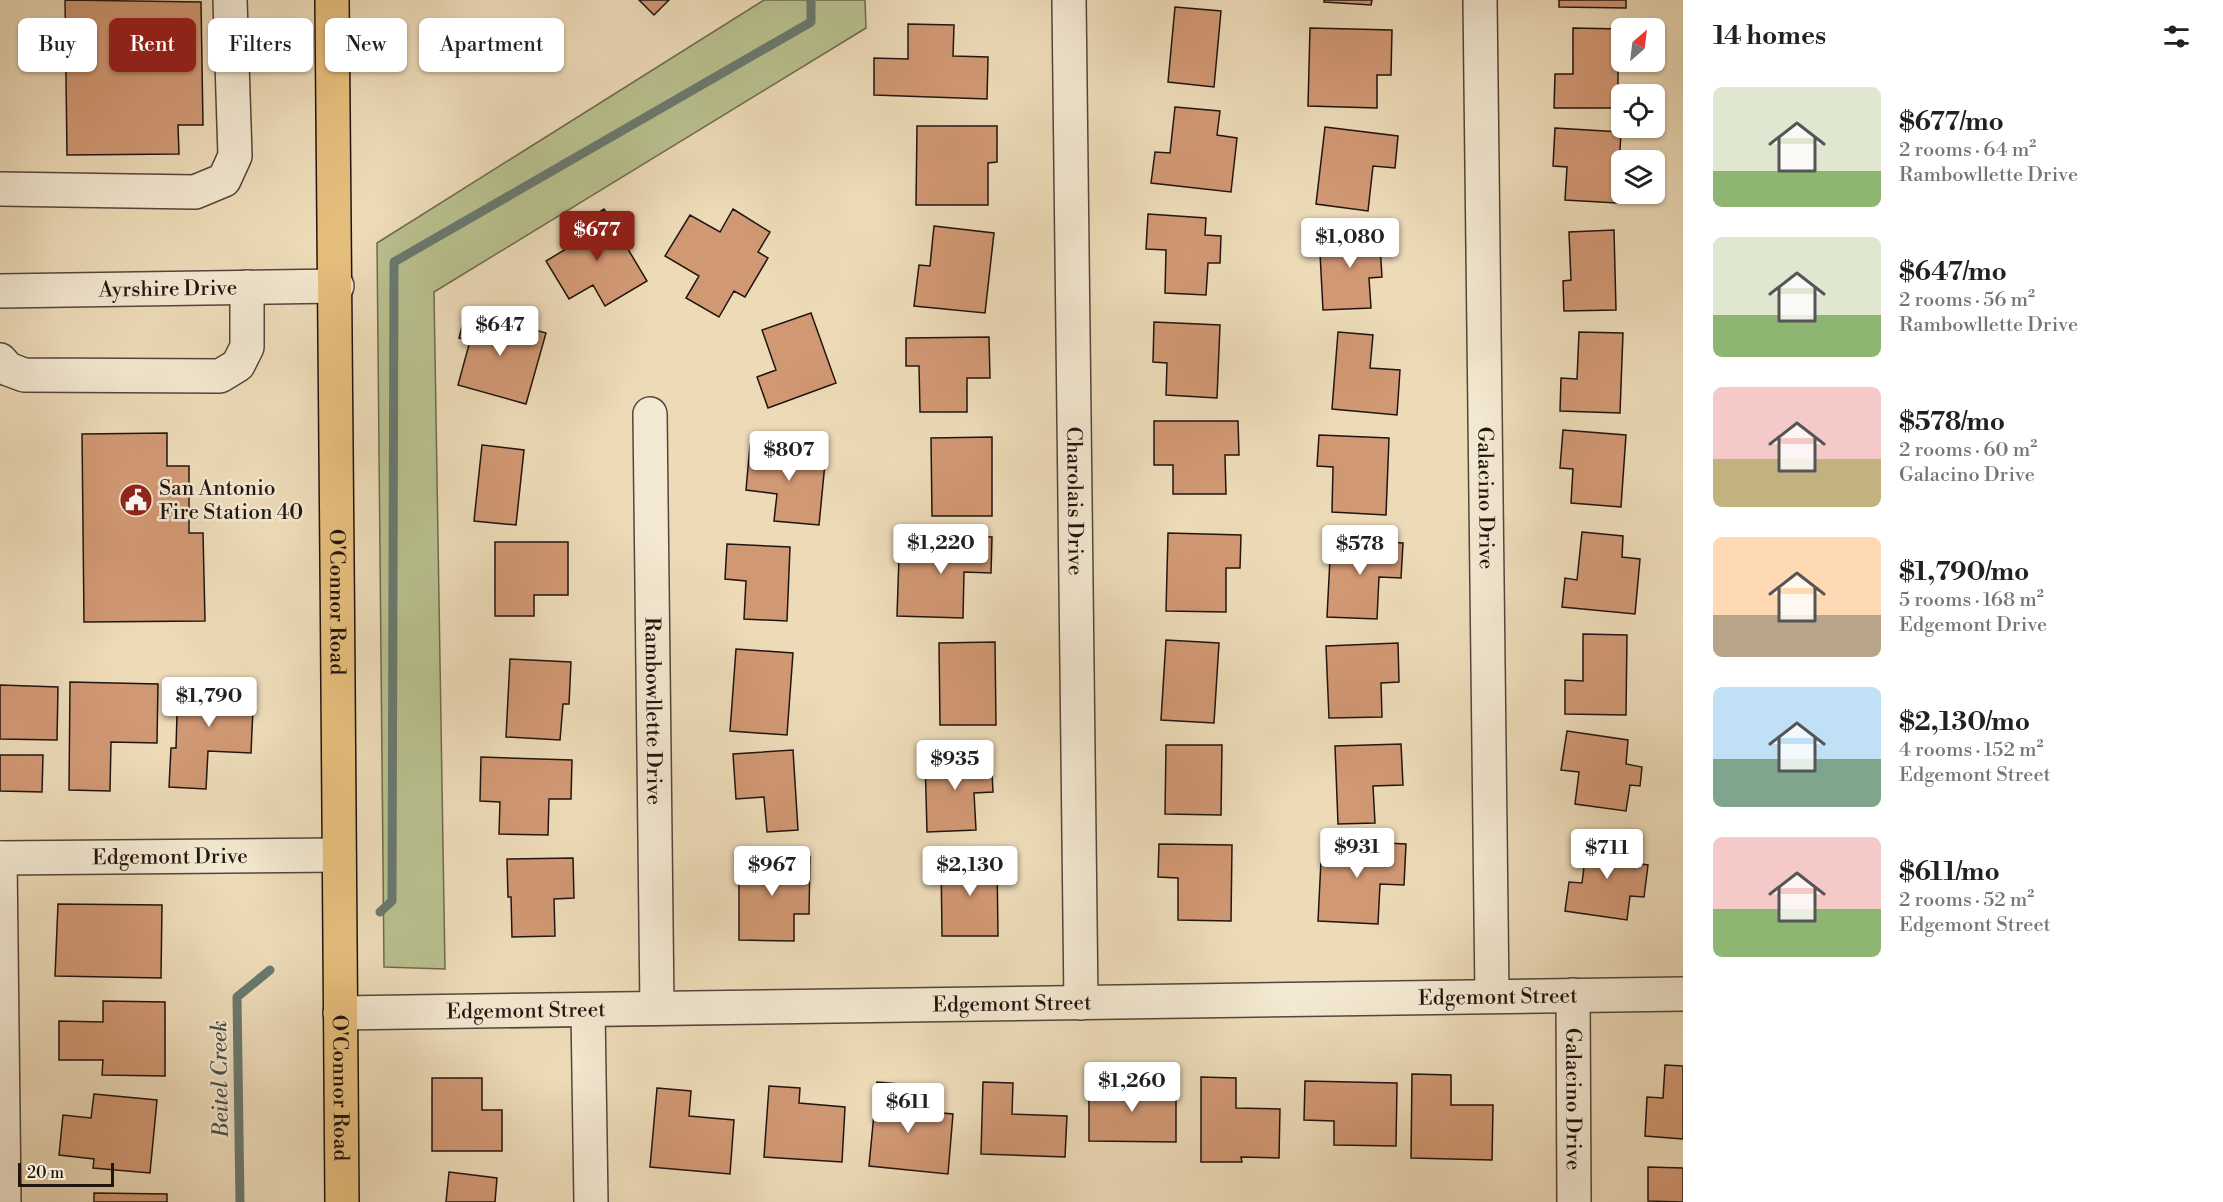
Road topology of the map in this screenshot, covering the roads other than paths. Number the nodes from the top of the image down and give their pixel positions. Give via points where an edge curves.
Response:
1 (230, 0) edge
2 (332, 0) edge
3 (1069, 0) edge
4 (1480, 0) edge
5 (0, 189) edge
6 (337, 286) junction
7 (247, 287) junction
8 (0, 291) edge
9 (0, 360) edge
10 (650, 414) dead end
11 (339, 855) junction
12 (0, 858) edge
13 (1683, 994) edge
14 (1573, 995) junction
15 (1492, 996) junction
16 (1081, 1003) junction
17 (657, 1008) junction
18 (588, 1010) junction
19 (340, 1013) junction
20 (4, 1202) edge
21 (342, 1202) edge
22 (591, 1202) edge
23 (1574, 1202) edge

1 - 5 street via 235,156 224,180 195,192
2 - 6 main road, O'Connor Road
3 - 16 street, Charolais Drive
4 - 15 street, Galacino Drive
6 - 7 street, Ayrshire Drive
6 - 11 main road, O'Connor Road
7 - 8 street, Ayrshire Drive
7 - 9 street via 247,347 238,365 220,376 24,375 8,369
10 - 17 street, Rambowllette Drive
11 - 12 street, Edgemont Drive
11 - 19 main road, O'Connor Road
12 - 20 street
13 - 14 street, Edgemont Street
14 - 15 street, Edgemont Street
14 - 23 street, Galacino Drive
15 - 16 street, Edgemont Street
16 - 17 street, Edgemont Street
17 - 18 street, Edgemont Street
18 - 19 street, Edgemont Street
18 - 22 street
19 - 21 main road, O'Connor Road

